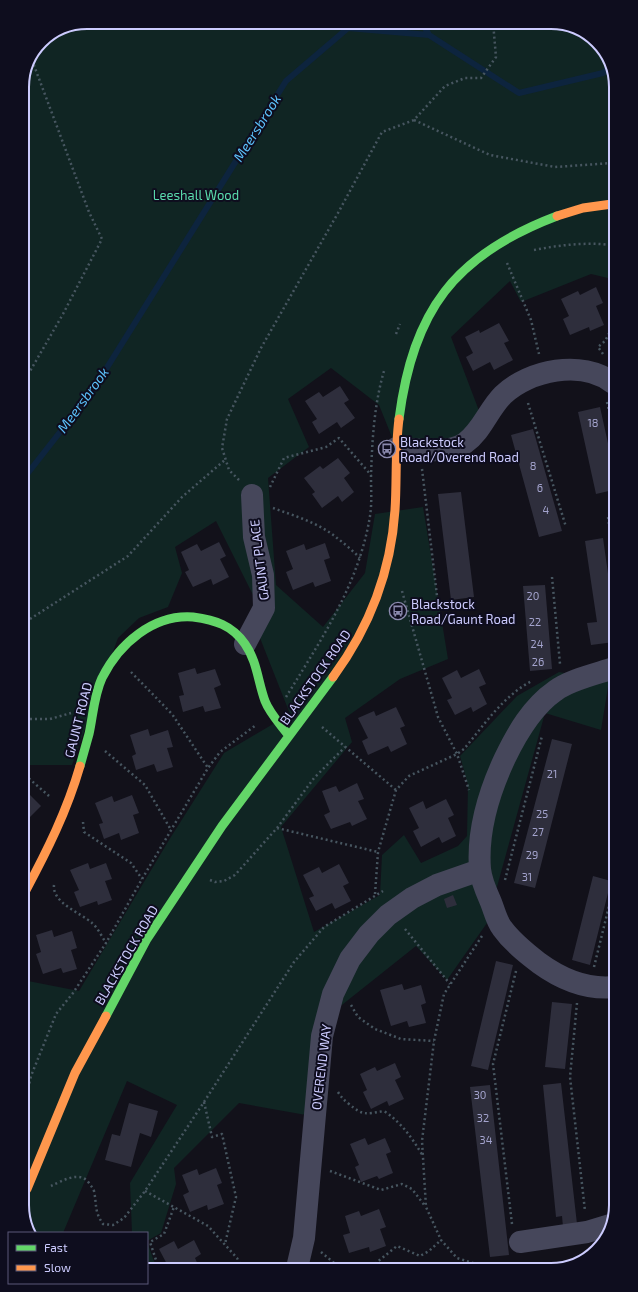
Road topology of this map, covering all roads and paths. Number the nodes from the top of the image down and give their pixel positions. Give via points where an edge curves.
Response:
1 (494, 29) edge
2 (34, 64) edge
3 (414, 120) junction
4 (609, 163) edge
5 (609, 205) edge
6 (609, 245) edge
7 (533, 250) dead end
8 (513, 259) dead end
9 (609, 334) edge
10 (608, 360) dead end
11 (29, 373) edge
12 (530, 378) junction
13 (609, 382) edge
14 (396, 448) junction
15 (419, 449) junction
16 (226, 459) junction
17 (371, 475) dead end
18 (258, 499) junction
19 (608, 517) dead end
20 (609, 524) edge
21 (566, 527) dead end
22 (360, 558) dead end
23 (388, 562) junction
24 (552, 577) dead end
25 (437, 596) dead end
26 (29, 620) edge
27 (245, 644) junction
28 (116, 657) junction
29 (609, 670) edge
30 (532, 681) dead end
31 (563, 686) junction
32 (95, 707) junction
33 (306, 713) junction
34 (29, 719) edge
35 (544, 729) dead end
36 (239, 736) dead end
37 (289, 736) junction
38 (103, 744) dead end
39 (345, 747) junction
40 (457, 754) junction
41 (208, 768) junction
42 (29, 778) edge
43 (396, 790) junction
44 (469, 790) dead end
45 (72, 793) junction
46 (65, 810) junction
47 (277, 828) junction
48 (171, 830) junction
49 (378, 852) junction
50 (480, 870) junction
51 (192, 872) junction
52 (142, 879) junction
53 (54, 882) dead end
54 (29, 886) edge
55 (504, 886) dead end
56 (387, 889) dead end
57 (376, 895) junction
58 (609, 902) edge
59 (390, 914) junction
60 (496, 916) junction
61 (106, 944) junction
62 (525, 953) junction
63 (342, 977) junction
64 (450, 984) junction
65 (584, 985) junction
66 (609, 988) edge
67 (434, 1040) junction
68 (29, 1085) edge
69 (338, 1091) dead end
70 (204, 1102) junction
71 (423, 1156) junction
72 (311, 1163) junction
73 (29, 1184) edge
74 (47, 1187) dead end
75 (145, 1191) junction
76 (174, 1206) junction
77 (426, 1207) junction
78 (605, 1226) edge
79 (587, 1232) junction
80 (441, 1240) junction
81 (520, 1242) junction
82 (225, 1244) junction
83 (157, 1263) edge
84 (240, 1263) edge
85 (298, 1263) edge
86 (376, 1263) edge
87 (473, 1263) edge
88 (513, 1263) edge

1 - 3 path via 496,57 481,78 465,78 445,86
2 - 11 path via 89,212 102,239
3 - 4 path via 490,155 555,167
3 - 16 path via 382,132 261,348 227,419 222,448
5 - 14 street, BLACKSTOCK ROAD via 568,212 543,221 483,253 459,273 439,298 417,339 407,368
6 - 7 path via 556,245
8 - 12 path via 506,262 531,320 539,354
9 - 10 path via 598,347
12 - 13 street via 566,370 590,372
12 - 15 street via 503,395 477,433 465,444 450,450
12 - 21 path
14 - 15 street
14 - 23 street, BLACKSTOCK ROAD via 394,521
15 - 25 path
16 - 18 path via 229,470
16 - 26 path via 182,497 128,556
17 - 18 path via 340,438 326,447 284,458
18 - 22 path via 309,521 336,537
18 - 27 street, GAUNT PLACE via 254,536 263,575 264,608
19 - 20 path
23 - 33 street, BLACKSTOCK ROAD via 376,600 358,642
23 - 40 path via 402,592 438,717
24 - 31 path
27 - 28 street, GAUNT ROAD via 229,627 209,619 188,617 166,620 148,627 129,641
27 - 37 street, GAUNT ROAD via 254,662 265,702
28 - 32 street, GAUNT ROAD via 102,678
28 - 41 path via 172,714
29 - 31 street
30 - 40 path via 502,704
31 - 50 street via 554,691 523,725 494,780 484,817
32 - 34 path via 50,719
32 - 45 street, GAUNT ROAD
33 - 37 street, BLACKSTOCK ROAD
33 - 39 path
35 - 55 path
36 - 41 path via 220,752
37 - 51 street, BLACKSTOCK ROAD via 222,826
38 - 48 path via 105,750 145,785
39 - 43 path
39 - 47 path via 314,778
40 - 43 path via 409,776
40 - 44 path
41 - 48 path
42 - 46 path
43 - 49 path
45 - 46 street, GAUNT ROAD
45 - 52 path via 82,806 84,832 131,864
46 - 54 street, GAUNT ROAD
47 - 49 path
47 - 51 path via 235,875 224,881 215,882
48 - 52 path
49 - 57 path
50 - 59 street, OVEREND WAY via 437,885 412,898
50 - 60 street
51 - 73 street, BLACKSTOCK ROAD via 147,939 75,1073
52 - 61 path
53 - 61 path via 54,888 63,903 92,923
56 - 57 path
57 - 59 path
57 - 70 path via 324,928 294,962
58 - 65 path
59 - 63 street, OVEREND WAY via 369,934 350,959
59 - 64 path
60 - 62 street via 502,927
60 - 64 path
61 - 68 path via 56,1014
62 - 65 street via 548,969
62 - 81 path via 517,968 493,1064 514,1243
63 - 67 path via 346,996 358,1017 375,1029 401,1039
63 - 72 street, OVEREND WAY via 333,994 322,1036
64 - 67 path via 444,994
65 - 66 street
65 - 79 path via 570,1077
67 - 71 path via 422,1141
69 - 71 path via 341,1098 359,1112 368,1114 384,1111 396,1119
70 - 75 path
70 - 82 path via 212,1137 222,1134 236,1197
71 - 77 path
72 - 77 path via 382,1190 402,1184 412,1189
72 - 85 street, OVEREND WAY via 304,1238
74 - 75 path via 68,1178 78,1177 87,1180 94,1189 97,1215 103,1224 108,1225 113,1225 124,1218
75 - 76 path
76 - 82 path via 208,1226
76 - 83 path via 164,1234 150,1242
77 - 80 path
78 - 79 street
79 - 81 street
80 - 86 path via 420,1256 396,1246
80 - 87 path via 457,1258
81 - 88 path via 523,1258
82 - 84 path

